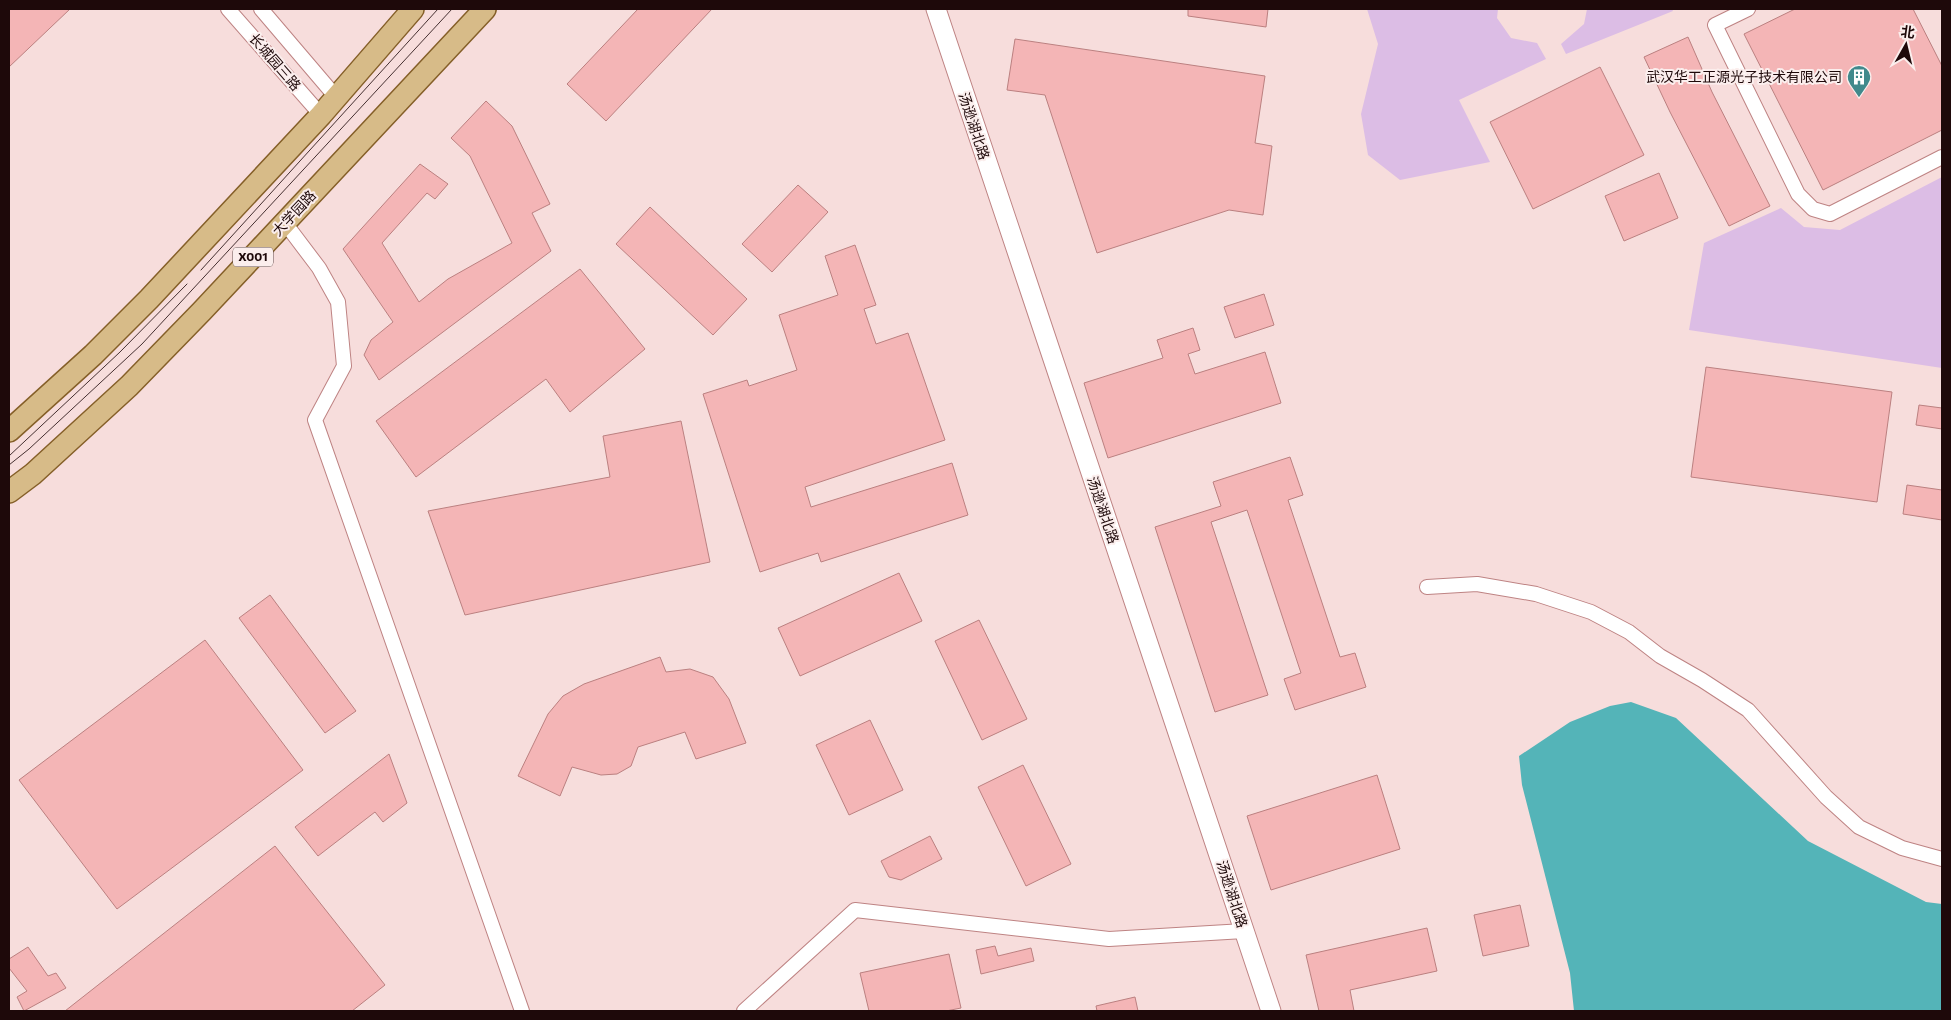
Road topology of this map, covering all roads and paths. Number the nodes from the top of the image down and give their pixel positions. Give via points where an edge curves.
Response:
1 (228, 9) edge
2 (261, 9) edge
3 (413, 9) edge
4 (485, 9) edge
5 (936, 9) edge
6 (1748, 9) edge
7 (336, 96) junction
8 (321, 115) junction
9 (1942, 157) edge
10 (284, 223) junction
11 (9, 431) edge
12 (9, 492) edge
13 (1426, 587) dead end
14 (1942, 860) edge
15 (1244, 931) junction
16 (522, 1011) edge
17 (744, 1011) edge
18 (1271, 1011) edge

1 - 8 street, 长城园三路
2 - 7 street, 长城园三路
3 - 7 main road
4 - 10 main road, 大学园路 / X001
5 - 15 main road, 汤逊湖北路
6 - 9 street via 1715,25 1798,194 1813,209 1830,214
7 - 8 main road
8 - 11 main road via 121,327
10 - 12 main road, 大学园路 / X001 via 128,386 33,474
10 - 16 street via 319,268 338,302 344,366 315,420
13 - 14 street via 1477,584 1536,594 1591,612 1630,632 1660,656 1748,710 1826,797 1859,827 1902,848
15 - 17 street via 1109,939 855,910
15 - 18 main road, 汤逊湖北路

